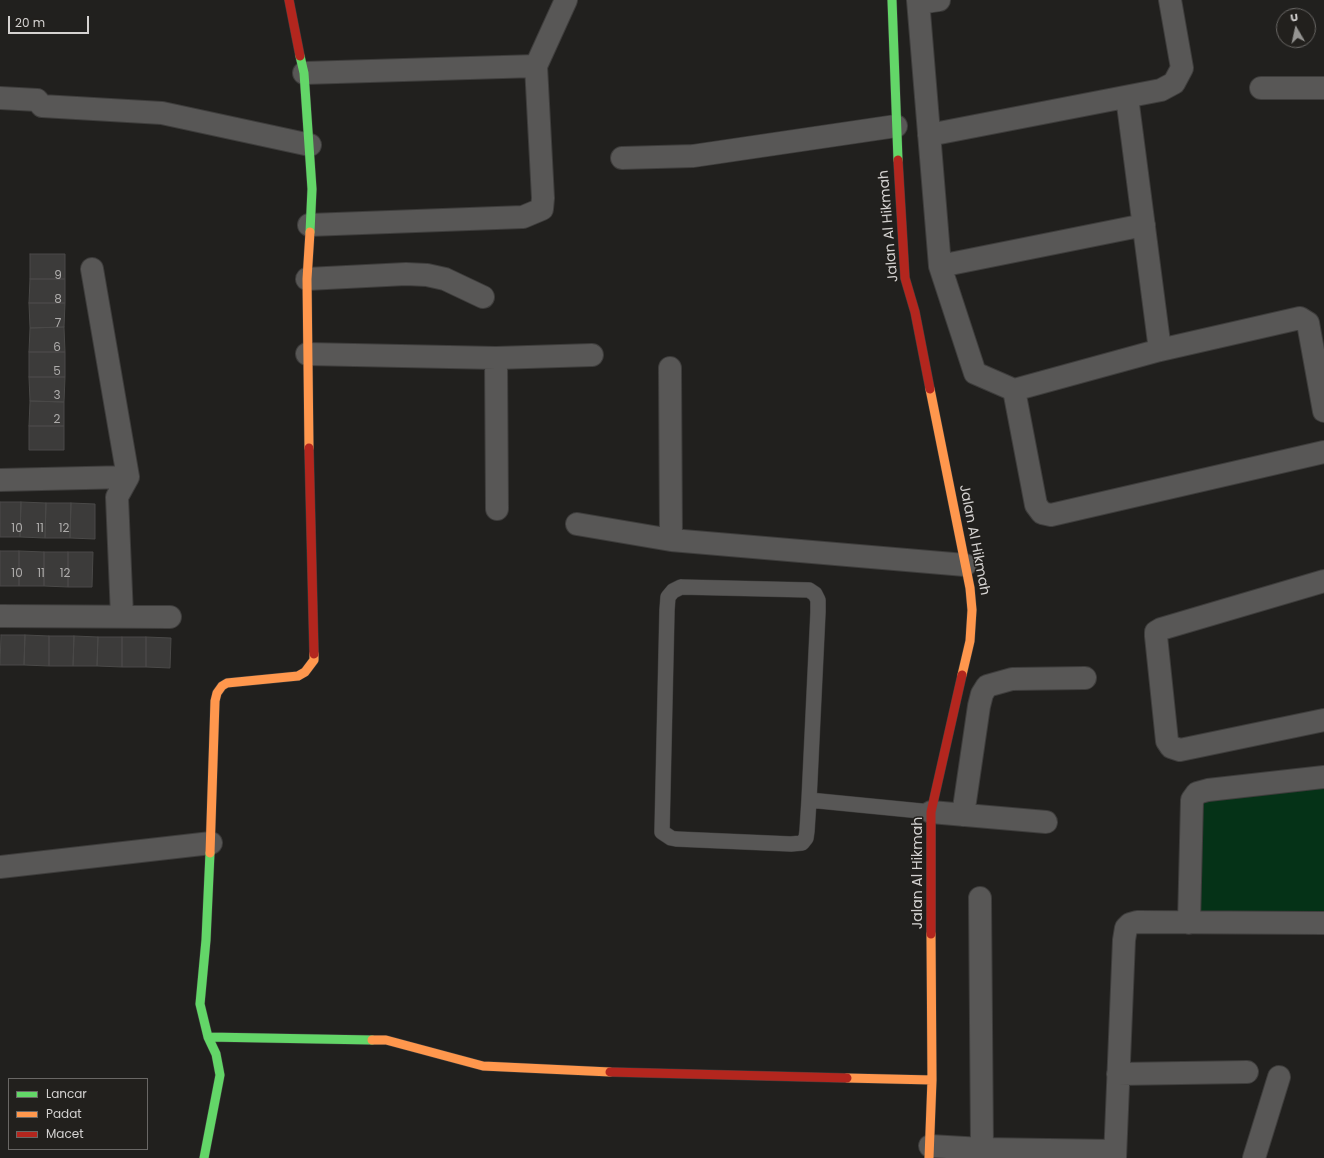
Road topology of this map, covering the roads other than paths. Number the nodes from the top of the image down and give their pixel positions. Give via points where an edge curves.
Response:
1 (289, 0) edge
2 (566, 0) edge
3 (892, 0) edge
4 (1170, 0) edge
5 (925, 1) edge
6 (536, 66) junction
7 (304, 73) junction
8 (1261, 88) dead end
9 (1324, 88) edge
10 (1127, 97) junction
11 (0, 98) edge
12 (896, 126) junction
13 (929, 135) junction
14 (310, 145) junction
15 (622, 158) dead end
16 (309, 225) junction
17 (1144, 225) junction
18 (940, 266) junction
19 (92, 269) dead end
20 (307, 280) junction
21 (483, 297) dead end
22 (1160, 350) junction
23 (307, 354) junction
24 (592, 354) dead end
25 (496, 358) junction
26 (670, 368) dead end
27 (1014, 390) junction
28 (1324, 411) edge
29 (1324, 452) edge
30 (128, 477) junction
31 (0, 480) edge
32 (497, 509) dead end
33 (577, 524) dead end
34 (671, 540) junction
35 (965, 565) junction
36 (1324, 581) edge
37 (0, 616) edge
38 (122, 616) junction
39 (170, 617) dead end
40 (1085, 678) dead end
41 (1324, 720) edge
42 (1324, 777) edge
43 (809, 800) junction
44 (931, 812) junction
45 (963, 815) junction
46 (1046, 822) dead end
47 (211, 843) junction
48 (0, 867) edge
49 (980, 898) dead end
50 (1189, 923) junction
51 (1324, 923) edge
52 (208, 1037) junction
53 (1247, 1072) dead end
54 (1118, 1074) junction
55 (1280, 1077) dead end
56 (932, 1080) junction
57 (982, 1150) junction
58 (929, 1152) edge
59 (1115, 1154) edge
60 (1256, 1157) edge
61 (204, 1158) edge

1 - 7 street
2 - 6 street
3 - 12 street, Jalan Al Hikmah
4 - 10 street via 1182,68 1174,83 1161,90
5 - 13 street
6 - 7 street
6 - 16 street via 543,198 543,206 538,212 523,217
7 - 14 street
8 - 9 street
10 - 13 street
10 - 17 street
11 - 14 street via 37,100 42,106 162,113
12 - 15 street via 693,156
12 - 35 street, Jalan Al Hikmah via 905,278 915,312
13 - 18 street
14 - 16 street via 312,189
16 - 20 street
17 - 18 street
17 - 22 street
18 - 27 street via 975,373
19 - 30 street
20 - 21 street via 427,275 445,279
20 - 23 street
22 - 27 street
22 - 28 street via 1304,319 1308,323
23 - 25 street
23 - 47 street via 314,660 305,672 298,676 227,683 217,693 214,701
24 - 25 street
25 - 32 street
26 - 34 street
27 - 29 street via 1036,505 1042,513 1051,514
30 - 31 street
30 - 38 street via 117,497
33 - 34 street
34 - 35 street
35 - 44 street, Jalan Al Hikmah via 972,610 970,641
36 - 41 street via 1156,632 1167,741 1171,747 1180,750
37 - 38 street
38 - 39 street
40 - 45 street via 1012,679 987,686 982,694 978,713
42 - 50 street via 1197,793 1192,800
43 - 43 lane via 806,838 802,843 676,839 662,832 667,610 668,597 673,591 680,587 688,587 808,590 815,594 818,612
43 - 44 lane
44 - 45 street
44 - 56 street, Jalan Al Hikmah
45 - 46 street
47 - 48 street
47 - 52 street via 200,1004
49 - 57 street
50 - 51 street
50 - 54 street via 1137,922 1126,928
52 - 56 street via 386,1040 483,1066 559,1071
52 - 61 street via 216,1054 220,1075
53 - 54 street
54 - 59 street
55 - 60 street
56 - 58 street, Jalan Al Hikmah
57 - 58 street
57 - 59 street

